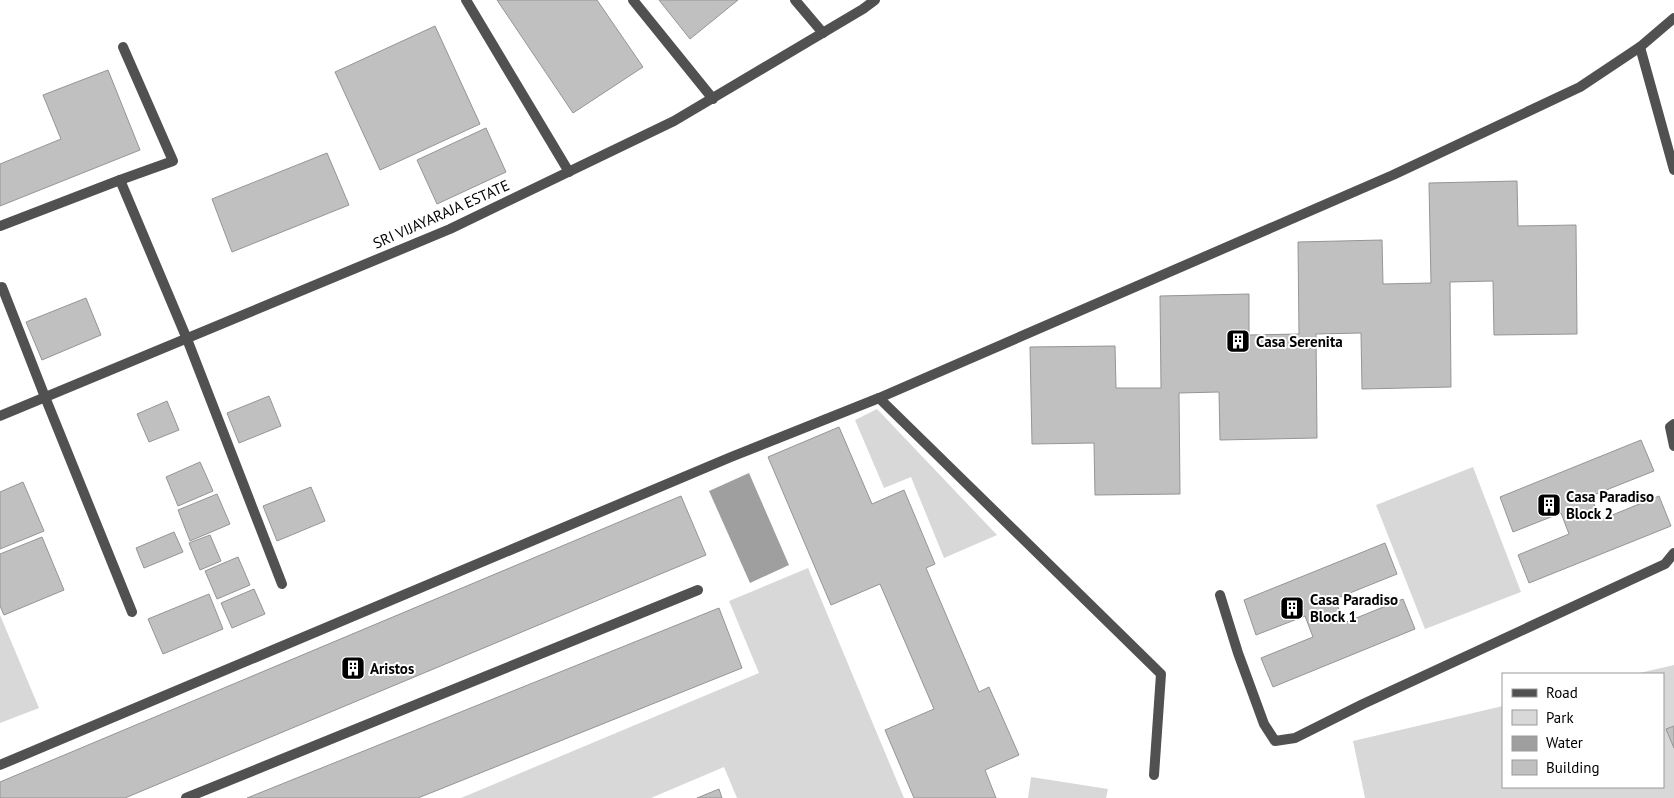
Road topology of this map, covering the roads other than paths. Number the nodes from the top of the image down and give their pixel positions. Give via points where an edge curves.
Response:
1 (466, 0) edge
2 (633, 0) edge
3 (795, 0) edge
4 (875, 0) edge
5 (1674, 18) edge
6 (823, 33) junction
7 (123, 47) dead end
8 (1640, 47) junction
9 (712, 98) junction
10 (1672, 156) edge
11 (1674, 170) edge
12 (569, 172) junction
13 (120, 180) junction
14 (0, 226) edge
15 (2, 287) dead end
16 (187, 338) junction
17 (44, 397) junction
18 (879, 398) junction
19 (0, 416) edge
20 (1674, 424) edge
21 (1674, 446) edge
22 (1674, 553) edge
23 (282, 584) dead end
24 (698, 590) dead end
25 (1220, 595) dead end
26 (132, 612) dead end
27 (0, 765) edge
28 (1154, 775) dead end
29 (186, 798) edge

1 - 12 street
2 - 9 street
3 - 6 street
4 - 6 street, SRI VIJAYARAJA ESTATE
5 - 8 street
6 - 9 street, SRI VIJAYARAJA ESTATE
7 - 13 street via 172,161
8 - 10 street
8 - 18 street via 1580,87 1393,175
9 - 12 street, SRI VIJAYARAJA ESTATE via 674,121
10 - 11 street
12 - 16 street, SRI VIJAYARAJA ESTATE via 450,228
13 - 14 street
13 - 16 street
15 - 17 street
16 - 17 street, SRI VIJAYARAJA ESTATE
16 - 23 street
17 - 19 street, SRI VIJAYARAJA ESTATE
17 - 26 street
18 - 27 street via 731,457
18 - 28 street via 1161,674
20 - 21 street via 1670,427
22 - 25 street via 1665,564 1294,738 1275,740 1260,715
24 - 29 street

